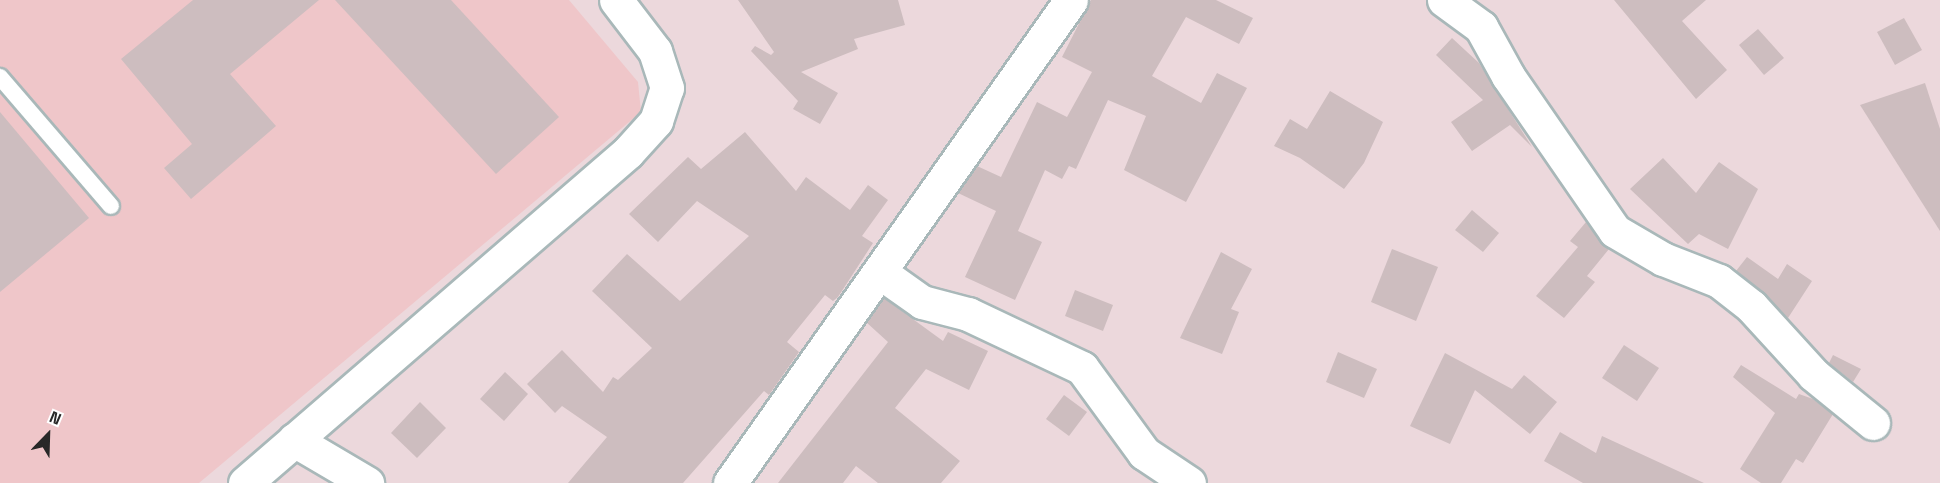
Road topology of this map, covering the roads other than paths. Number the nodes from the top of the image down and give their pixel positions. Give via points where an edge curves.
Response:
1 (616, 0) edge
2 (1071, 0) edge
3 (1444, 0) edge
4 (0, 77) edge
5 (111, 206) dead end
6 (881, 273) junction
7 (1873, 423) dead end
8 (294, 440) junction
9 (245, 483) edge
10 (367, 483) edge
11 (730, 483) edge
12 (1190, 483) edge

1 - 8 street via 656,51 667,88 656,121 628,152
2 - 6 street
3 - 7 street via 1481,27 1508,76 1615,231 1663,259 1719,281 1752,306 1814,375
4 - 5 lane
6 - 11 street
6 - 12 street via 922,302 968,314 1082,368 1144,453
8 - 9 street
8 - 10 street

